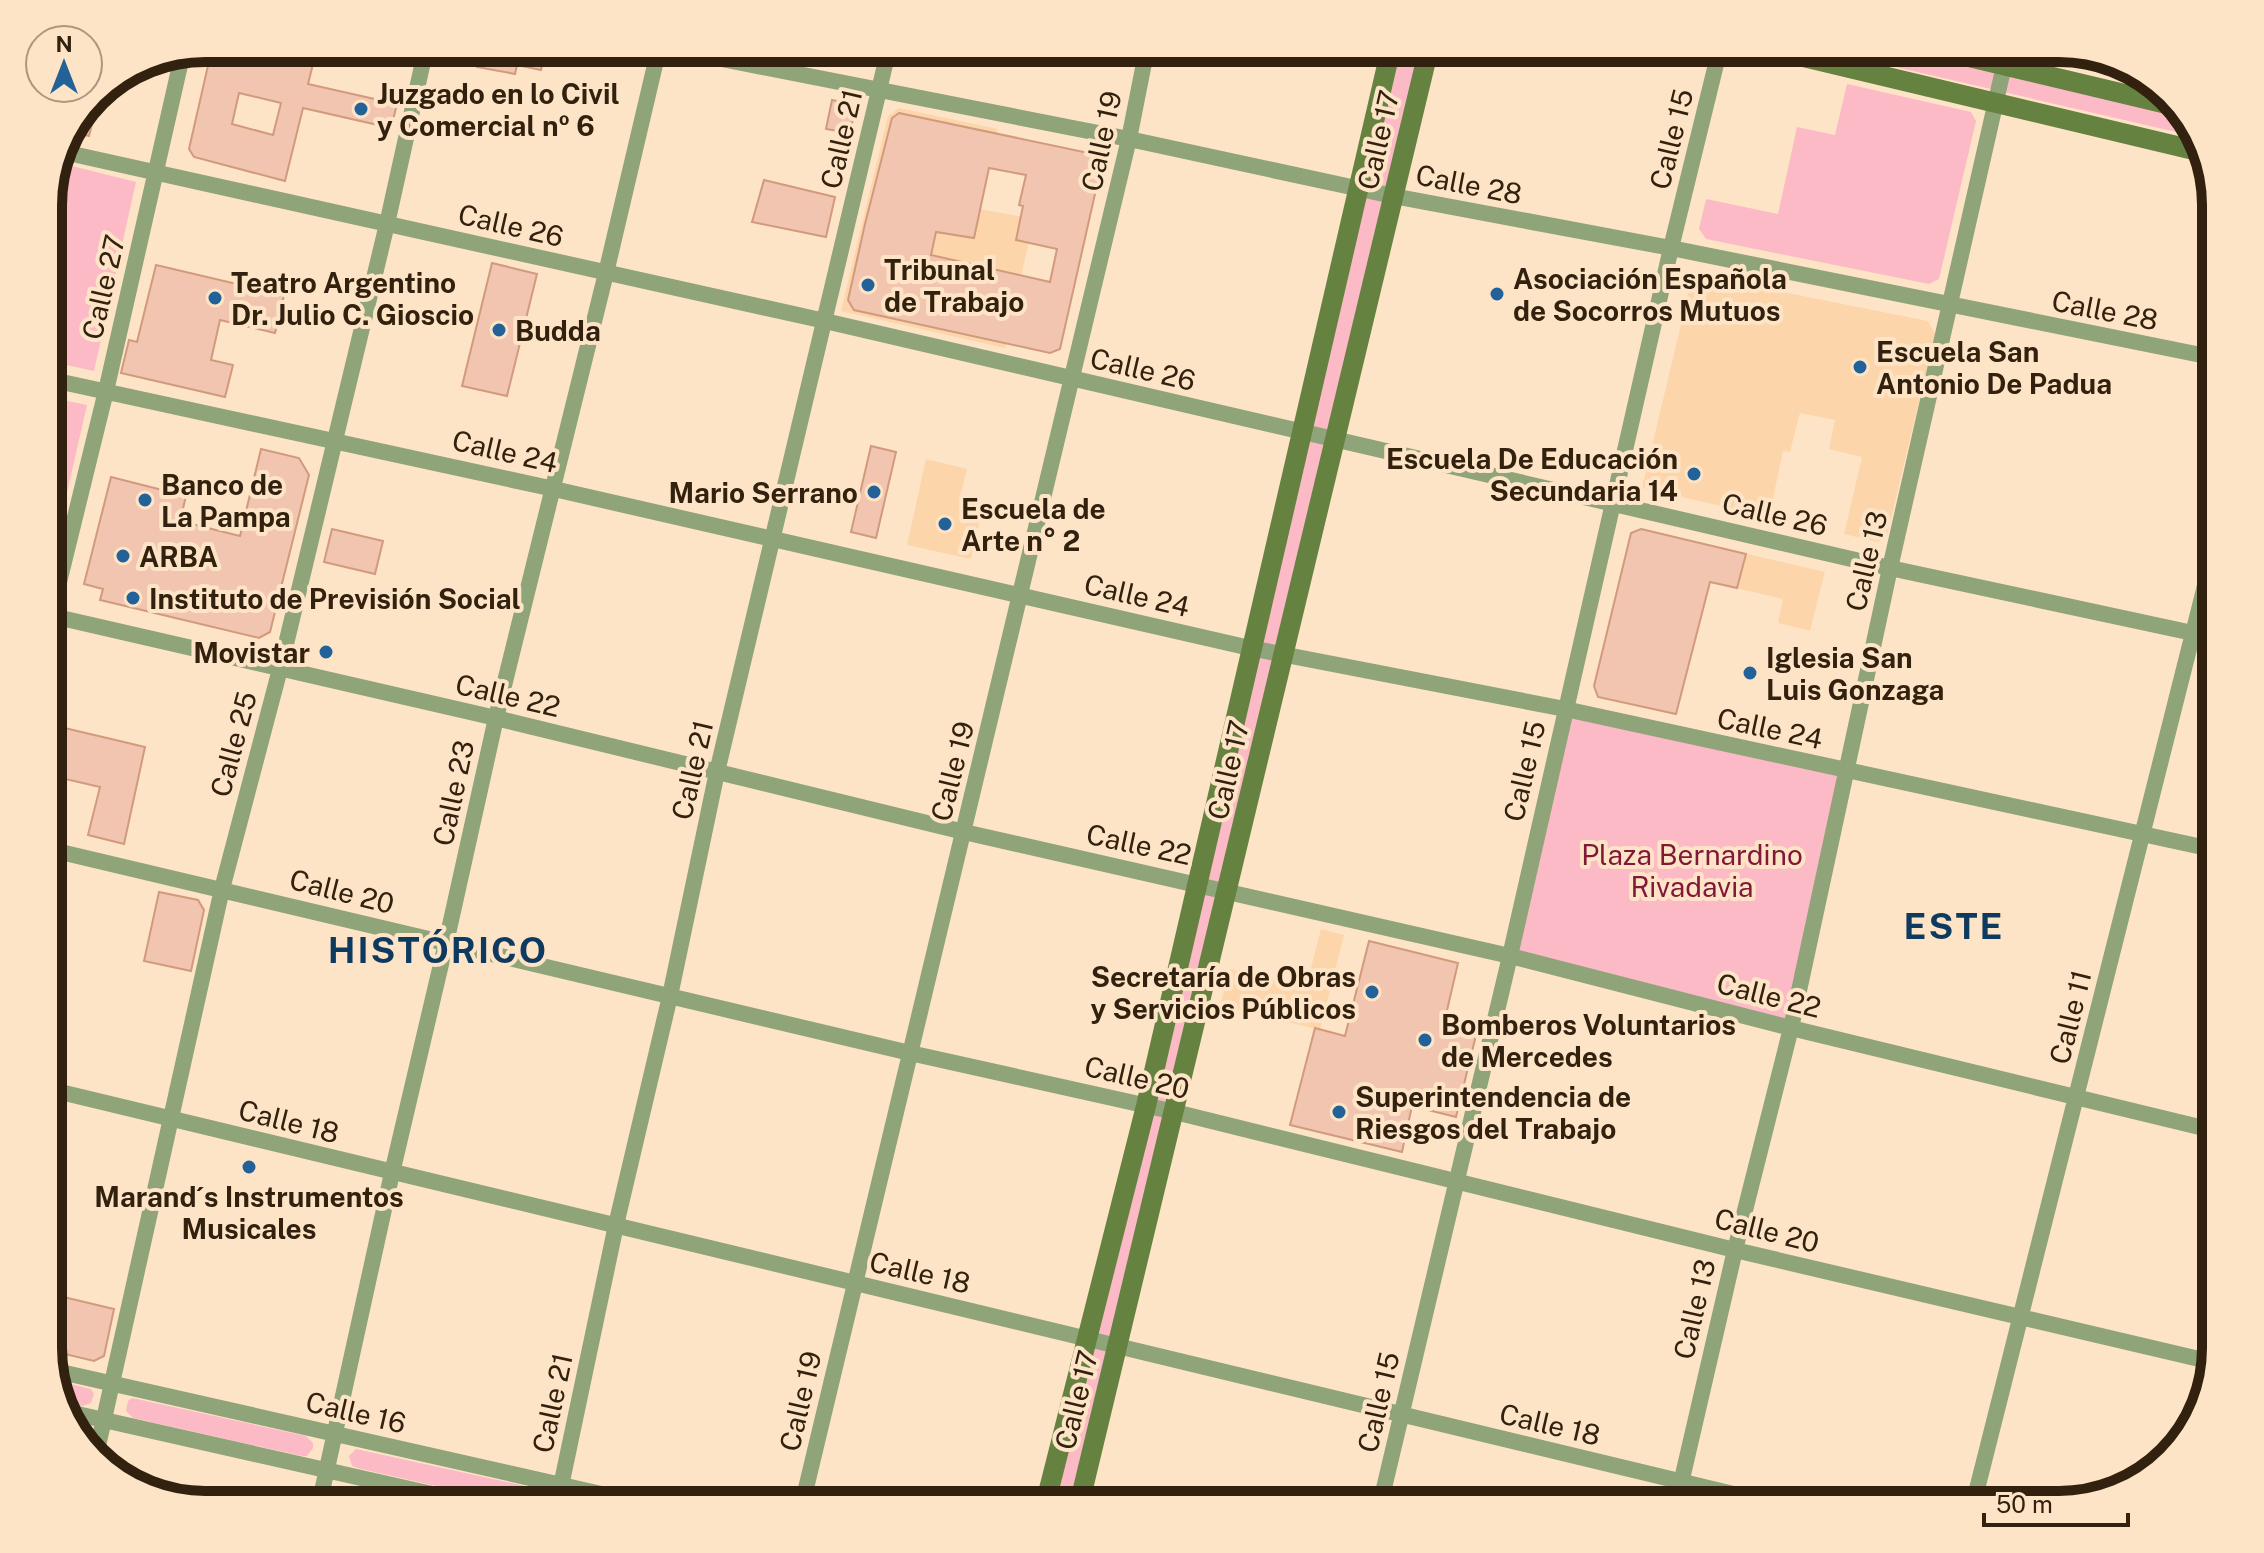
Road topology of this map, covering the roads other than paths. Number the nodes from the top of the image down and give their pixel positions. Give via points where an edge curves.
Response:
1 (423, 62) edge
2 (656, 62) edge
3 (739, 62) edge
4 (886, 62) edge
5 (1144, 62) edge
6 (1388, 62) edge
7 (1426, 62) edge
8 (1717, 62) edge
9 (1824, 62) edge
10 (2005, 62) edge
11 (2023, 62) edge
12 (180, 64) edge
13 (879, 89) junction
14 (2156, 100) edge
15 (1995, 103) junction
16 (1129, 139) junction
17 (2191, 149) edge
18 (72, 154) edge
19 (155, 173) junction
20 (1358, 189) junction
21 (1393, 196) junction
22 (387, 224) junction
23 (1671, 248) junction
24 (606, 273) junction
25 (1951, 306) junction
26 (825, 321) junction
27 (2202, 355) edge
28 (1072, 379) junction
29 (62, 382) edge
30 (106, 391) junction
31 (1302, 432) junction
32 (1336, 439) junction
33 (334, 440) junction
34 (554, 489) junction
35 (1612, 502) junction
36 (774, 540) junction
37 (62, 566) edge
38 (1890, 568) junction
39 (1021, 594) junction
40 (2202, 597) edge
41 (62, 621) edge
42 (2193, 633) junction
43 (2202, 635) edge
44 (1250, 648) junction
45 (1285, 654) junction
46 (280, 669) junction
47 (1565, 709) junction
48 (496, 718) junction
49 (1846, 771) junction
50 (717, 772) junction
51 (964, 832) junction
52 (2141, 835) junction
53 (2202, 847) edge
54 (62, 852) edge
55 (1196, 883) junction
56 (222, 889) junction
57 (1229, 891) junction
58 (446, 943) junction
59 (1510, 956) junction
60 (670, 996) junction
61 (1791, 1028) junction
62 (910, 1053) junction
63 (62, 1092) edge
64 (2077, 1096) junction
65 (1146, 1106) junction
66 (1175, 1112) junction
67 (170, 1119) junction
68 (2202, 1127) edge
69 (392, 1173) junction
70 (1455, 1180) junction
71 (616, 1225) junction
72 (1735, 1250) junction
73 (854, 1283) junction
74 (2020, 1317) junction
75 (1087, 1338) junction
76 (1118, 1346) junction
77 (2201, 1360) edge
78 (64, 1373) edge
79 (114, 1384) junction
80 (78, 1414) edge
81 (1402, 1416) junction
82 (105, 1420) junction
83 (335, 1434) junction
84 (99, 1444) edge
85 (327, 1470) junction
86 (1681, 1481) junction
87 (561, 1485) junction
88 (322, 1491) edge
89 (419, 1491) edge
90 (560, 1491) edge
91 (588, 1491) edge
92 (805, 1491) edge
93 (1049, 1491) edge
94 (1082, 1491) edge
95 (1383, 1491) edge
96 (1679, 1491) edge
97 (1722, 1491) edge
98 (1976, 1491) edge

1 - 22 street, Calle 25
2 - 24 street, Calle 23
3 - 13 street, Calle 28
4 - 13 street, Calle 21
5 - 16 street, Calle 19
6 - 20 main road, Calle 17
7 - 21 main road, Calle 17
8 - 23 street, Calle 15
9 - 15 main road
10 - 15 street, Calle 13
11 - 14 main road
12 - 19 street, Calle 27
13 - 16 street, Calle 28
13 - 26 street, Calle 21
15 - 17 main road
15 - 25 street, Calle 13
16 - 20 street, Calle 28
16 - 28 street, Calle 19
18 - 19 street, Calle 26
19 - 22 street, Calle 26
19 - 30 street, Calle 27
20 - 21 street, Calle 28
20 - 31 main road, Calle 17
21 - 23 street, Calle 28
21 - 32 main road, Calle 17
22 - 24 street, Calle 26
22 - 33 street, Calle 25
23 - 25 street, Calle 28
23 - 35 street, Calle 15
24 - 26 street, Calle 26
24 - 34 street, Calle 23
25 - 27 street, Calle 28
25 - 38 street, Calle 13
26 - 28 street, Calle 26
26 - 36 street, Calle 21
28 - 31 street, Calle 26
28 - 39 street, Calle 19
29 - 30 street, Calle 24
30 - 33 street, Calle 24
30 - 37 street, Calle 27
31 - 32 street, Calle 26
31 - 44 main road, Calle 17
32 - 35 street, Calle 26
32 - 45 main road, Calle 17
33 - 34 street, Calle 24
33 - 46 street, Calle 25
34 - 36 street, Calle 24
34 - 48 street, Calle 23
35 - 38 street, Calle 26
35 - 47 street, Calle 15
36 - 39 street, Calle 24
36 - 50 street, Calle 21
38 - 42 street, Calle 26
38 - 49 street, Calle 13
39 - 44 street, Calle 24
39 - 51 street, Calle 19
40 - 42 street, Calle 11
41 - 46 street, Calle 22
42 - 43 street, Calle 26
42 - 52 street, Calle 11
44 - 45 street, Calle 24
44 - 55 main road, Calle 17
45 - 47 street, Calle 24
45 - 57 main road, Calle 17
46 - 48 street, Calle 22
46 - 56 street, Calle 25
47 - 49 street, Calle 24
47 - 59 street, Calle 15
48 - 50 street, Calle 22
48 - 58 street, Calle 23
49 - 52 street, Calle 24
49 - 61 street, Calle 13
50 - 51 street, Calle 22
50 - 60 street, Calle 21
51 - 55 street, Calle 22
51 - 62 street, Calle 19
52 - 53 street, Calle 24
52 - 64 street, Calle 11
54 - 56 street, Calle 20
55 - 57 street, Calle 22
55 - 65 main road, Calle 17
56 - 58 street, Calle 20
56 - 67 street, Calle 25
57 - 59 street, Calle 22
57 - 66 main road, Calle 17
58 - 60 street, Calle 20
58 - 69 street, Calle 23
59 - 61 street, Calle 22
59 - 70 street, Calle 15
60 - 62 street, Calle 20
60 - 71 street, Calle 21
61 - 64 street, Calle 22
61 - 72 street, Calle 13
62 - 65 street, Calle 20
62 - 73 street, Calle 19
63 - 67 street, Calle 18
64 - 68 street, Calle 22
64 - 74 street, Calle 11
65 - 66 street, Calle 20
65 - 75 main road, Calle 17
66 - 70 street, Calle 20
66 - 76 main road, Calle 17
67 - 69 street, Calle 18
67 - 79 street, Calle 25
69 - 71 street, Calle 18
69 - 83 street, Calle 23
70 - 72 street, Calle 20
70 - 81 street, Calle 15
71 - 73 street, Calle 18
71 - 87 street, Calle 21
72 - 74 street, Calle 20
72 - 86 street, Calle 13
73 - 75 street, Calle 18
73 - 92 street, Calle 19
74 - 77 street, Calle 20
74 - 98 street, Calle 11
75 - 76 street, Calle 18
75 - 93 main road, Calle 17
76 - 81 street, Calle 18
76 - 94 main road, Calle 17
78 - 79 street, Calle 16
79 - 82 street, Calle 25
79 - 83 street, Calle 16
80 - 82 street
81 - 86 street, Calle 18
81 - 95 street, Calle 15
82 - 84 street, Calle 25
82 - 85 street
83 - 85 street, Calle 23
83 - 87 street, Calle 16
85 - 88 street, Calle 23
85 - 89 street
86 - 96 street, Calle 13
86 - 97 street, Calle 18
87 - 90 street, Calle 21
87 - 91 street, Calle 16

